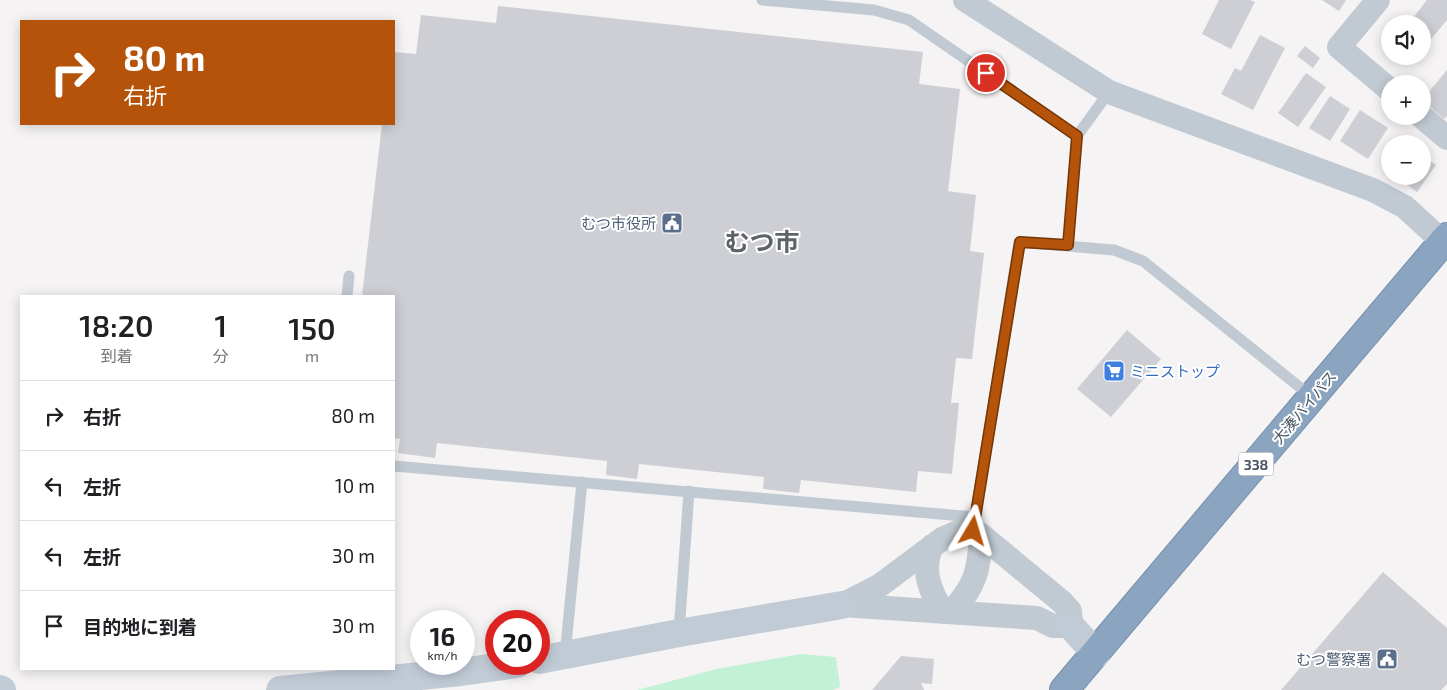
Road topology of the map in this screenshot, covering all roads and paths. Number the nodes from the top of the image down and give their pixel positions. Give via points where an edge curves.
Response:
1 (762, 0) edge
2 (965, 0) edge
3 (1378, 0) edge
4 (1381, 82) edge
5 (1109, 92) junction
6 (1431, 124) edge
7 (1077, 136) junction
8 (1447, 138) edge
9 (1445, 240) edge
10 (1068, 245) junction
11 (350, 276) dead end
12 (347, 295) edge
13 (1312, 397) junction
14 (395, 466) edge
15 (582, 482) junction
16 (688, 491) junction
17 (976, 528) junction
18 (932, 546) junction
19 (842, 605) junction
20 (947, 612) junction
21 (1071, 626) junction
22 (679, 633) junction
23 (1096, 654) junction
24 (552, 658) edge
25 (485, 669) edge
26 (280, 690) edge
27 (1064, 690) edge

1 - 7 lane via 874,10 909,20
2 - 5 street
3 - 4 street via 1339,47
5 - 7 lane
5 - 9 street via 1373,190 1405,207
6 - 8 street
7 - 10 lane
9 - 13 highway, 大湊バイパス / 338
10 - 13 lane via 1114,250 1142,261
10 - 17 lane via 1020,242
11 - 12 lane
13 - 23 highway, 大湊バイパス / 338
14 - 15 lane
15 - 16 lane
15 - 24 lane
16 - 17 lane
16 - 22 lane
17 - 18 street via 958,532
17 - 20 street via 977,572 972,586
17 - 21 street via 1062,602 1070,611
18 - 19 street via 878,586
18 - 20 street via 926,568 929,584
19 - 20 street
19 - 22 street
20 - 21 street via 1037,618 1053,626
21 - 23 street
22 - 24 street
23 - 27 highway, 大湊バイパス / 338
25 - 26 street

